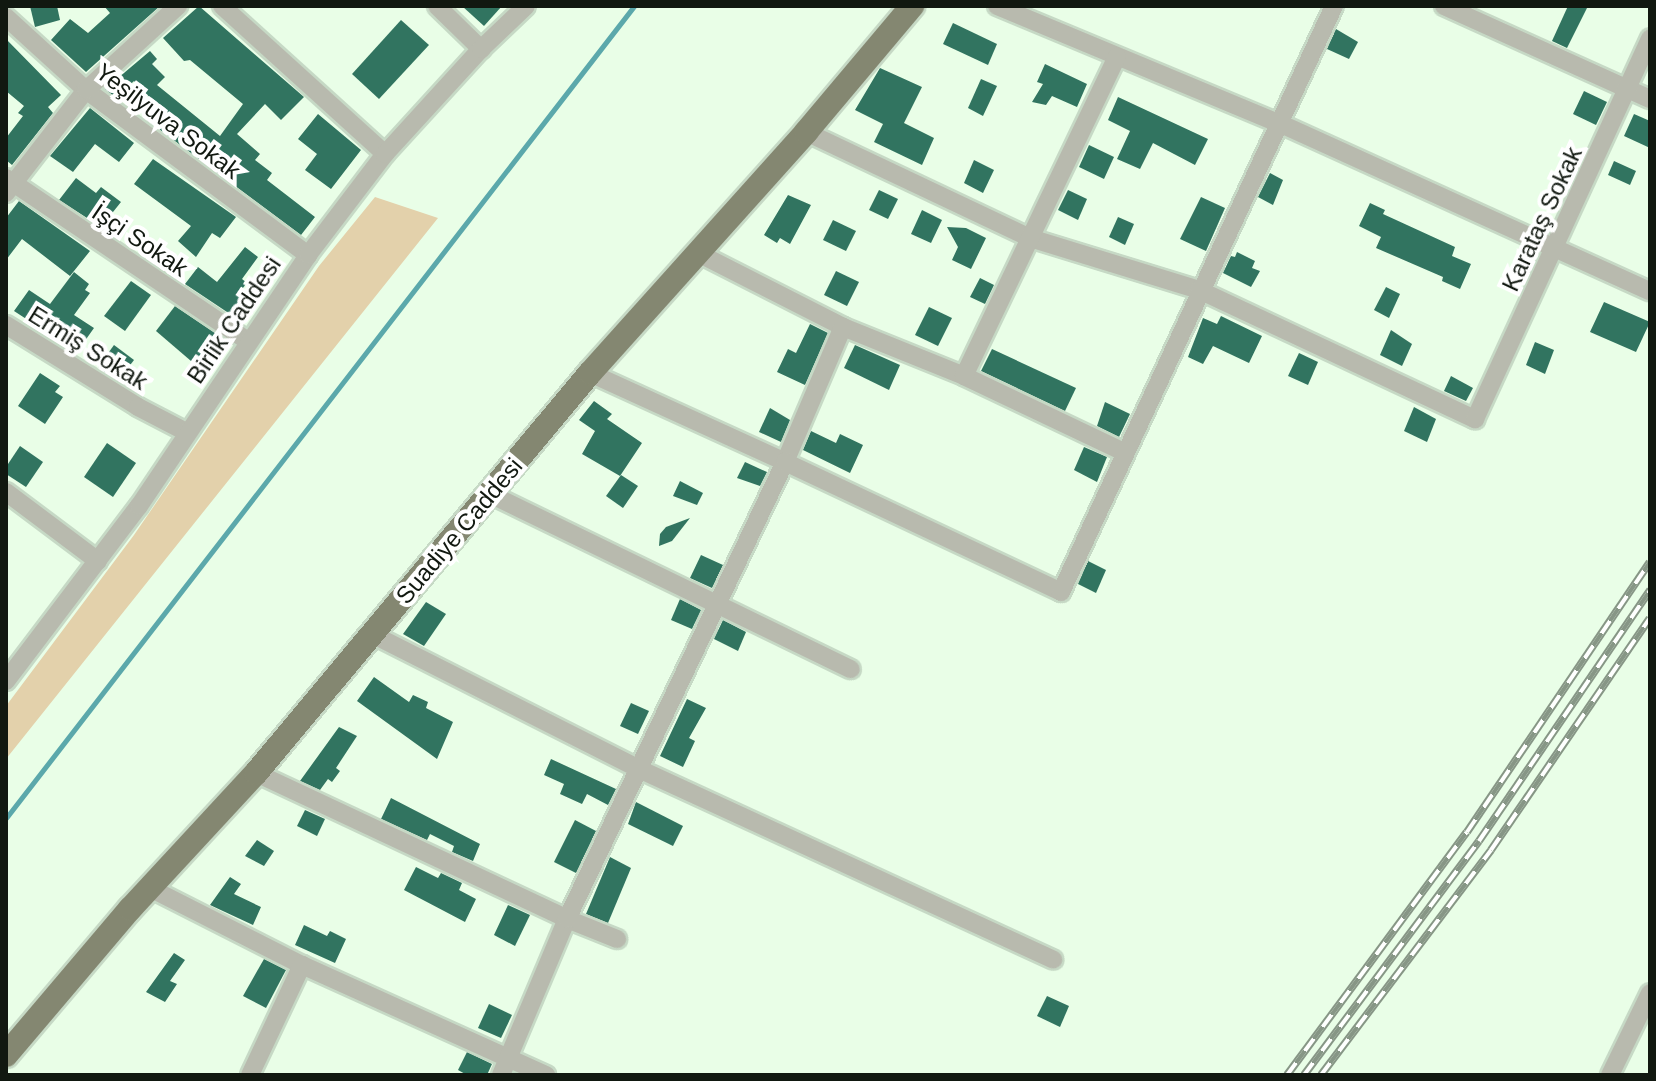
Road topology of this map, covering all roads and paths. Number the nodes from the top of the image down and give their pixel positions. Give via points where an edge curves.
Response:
1 (19, 6) edge
2 (178, 6) edge
3 (222, 6) edge
4 (437, 6) edge
5 (526, 6) edge
6 (912, 6) edge
7 (997, 6) edge
8 (1334, 6) edge
9 (1444, 6) edge
10 (6, 17) edge
11 (24, 33) junction
12 (1650, 38) edge
13 (481, 49) junction
14 (1117, 57) junction
15 (1627, 89) junction
16 (86, 90) junction
17 (1650, 99) edge
18 (1281, 124) junction
19 (806, 132) junction
20 (385, 154) junction
21 (8, 185) edge
22 (1030, 238) junction
23 (1556, 248) junction
24 (698, 253) junction
25 (308, 255) junction
26 (1199, 290) junction
27 (1650, 291) edge
28 (6, 325) edge
29 (843, 327) junction
30 (248, 341) junction
31 (590, 373) junction
32 (964, 376) junction
33 (188, 433) junction
34 (1126, 453) junction
35 (785, 462) junction
36 (6, 492) edge
37 (490, 494) junction
38 (98, 561) junction
39 (718, 602) junction
40 (372, 634) junction
41 (851, 669) dead end
42 (6, 681) edge
43 (639, 769) junction
44 (256, 773) junction
45 (150, 888) junction
46 (567, 919) junction
47 (617, 939) dead end
48 (1053, 959) dead end
49 (302, 965) junction
50 (1650, 993) edge
51 (6, 1055) edge
52 (505, 1066) edge
53 (250, 1075) edge
54 (546, 1075) edge
55 (1610, 1075) edge

1 - 11 street
2 - 16 street
3 - 20 street
4 - 13 street
5 - 13 street, Birlik Caddesi
6 - 19 main road, Suadiye Caddesi
7 - 14 street
8 - 18 street
9 - 15 street
10 - 11 street, Yeşilyuva Sokak
11 - 16 street, Yeşilyuva Sokak
12 - 15 street, Karataş Sokak
13 - 20 street, Birlik Caddesi
14 - 18 street
14 - 22 street
15 - 17 street
15 - 23 street, Karataş Sokak
16 - 21 street
16 - 25 street, Yeşilyuva Sokak
18 - 23 street
18 - 26 street
19 - 22 street
19 - 24 main road, Suadiye Caddesi
20 - 25 street, Birlik Caddesi
21 - 30 street, İşçi Sokak
22 - 26 street
22 - 32 street
23 - 26 street, Karataş Sokak via 1475,419
23 - 27 street
24 - 29 street
24 - 31 main road, Suadiye Caddesi
25 - 30 street, Birlik Caddesi
26 - 34 street
28 - 33 street, Ermiş Sokak
29 - 32 street
29 - 35 street
30 - 33 street, Birlik Caddesi
31 - 35 street
31 - 37 main road, Suadiye Caddesi
32 - 34 street
33 - 38 street, Birlik Caddesi
34 - 35 street via 1061,592
35 - 39 street
36 - 38 street
37 - 39 street
37 - 40 main road, Suadiye Caddesi
38 - 42 street, Birlik Caddesi
39 - 41 street
39 - 43 street
40 - 43 street
40 - 44 main road, Suadiye Caddesi
43 - 46 street
43 - 48 street
44 - 45 main road, Suadiye Caddesi
44 - 46 street
45 - 49 street
45 - 51 main road, Suadiye Caddesi
46 - 47 street
46 - 52 street
49 - 52 street
49 - 53 street
50 - 55 street
52 - 54 street

